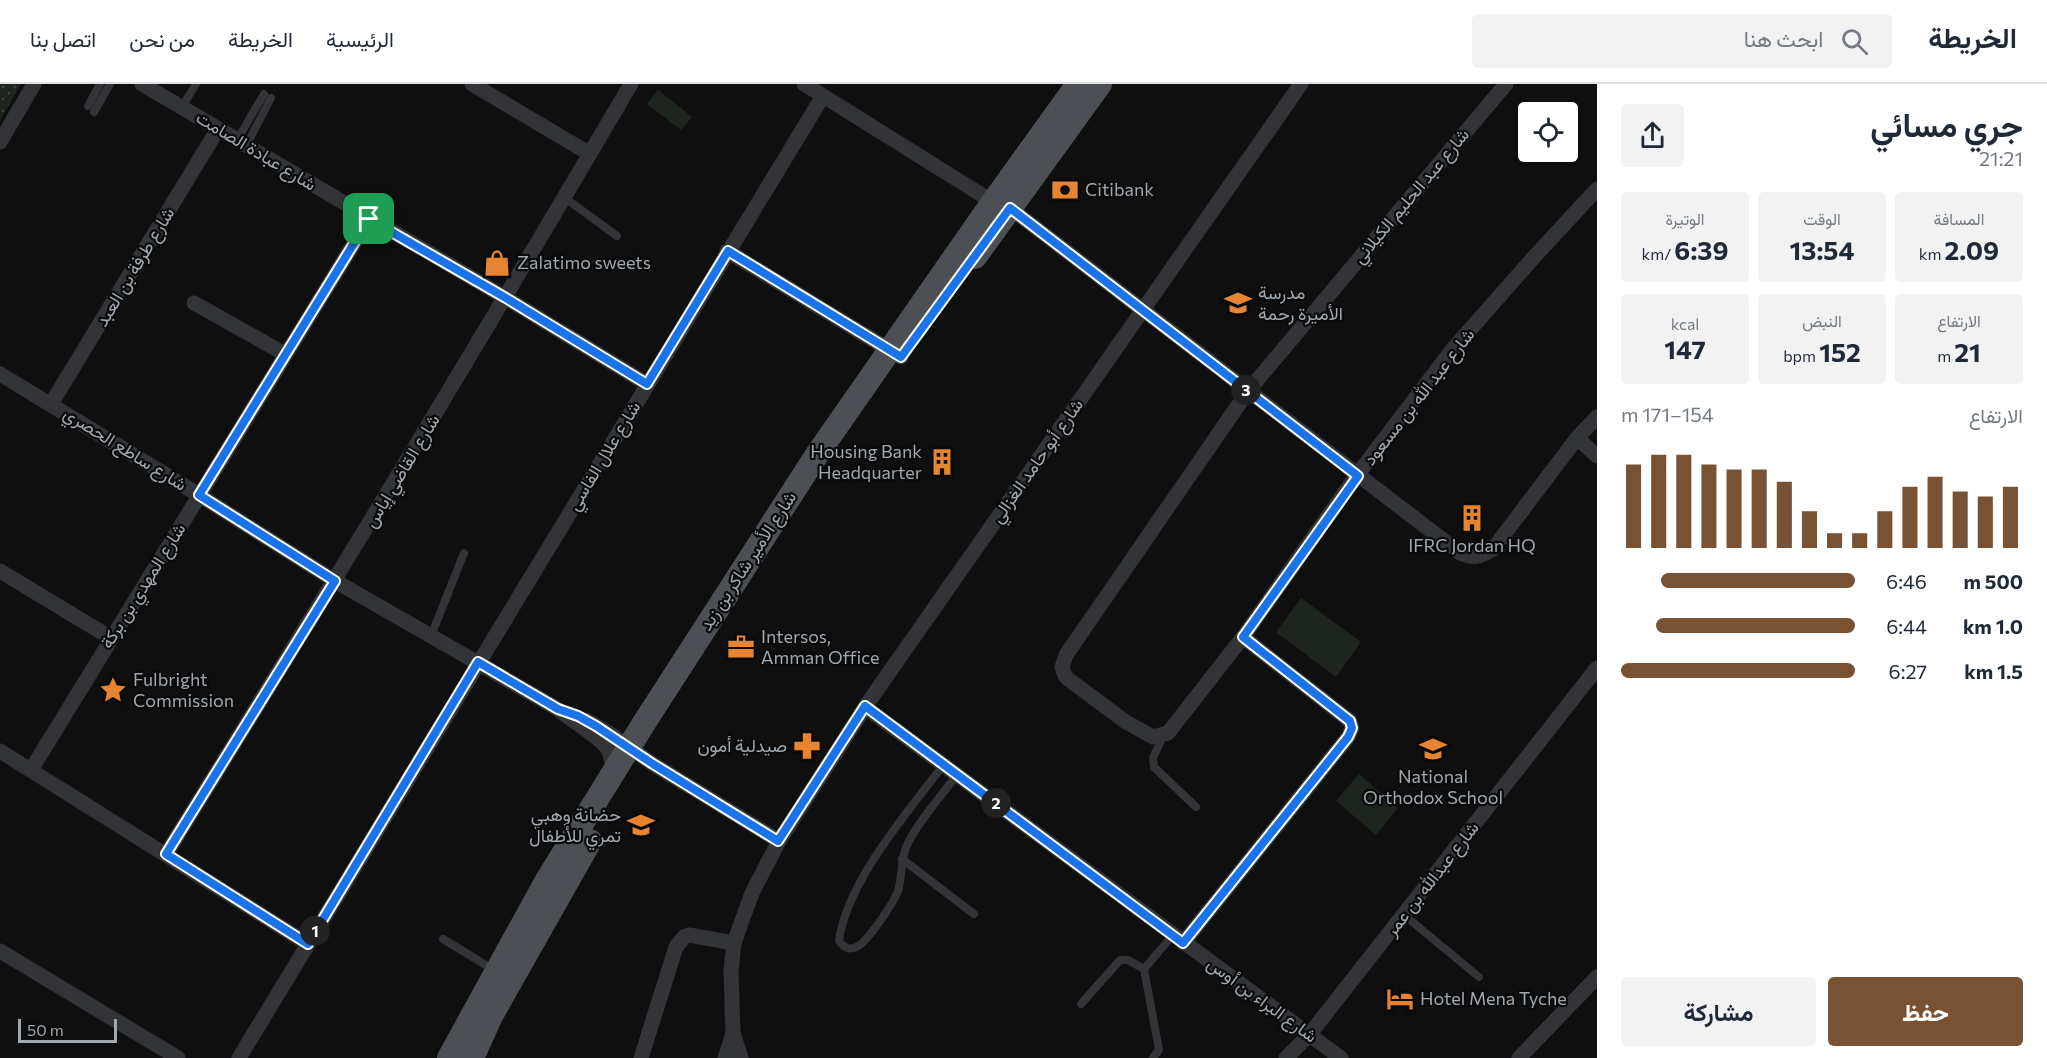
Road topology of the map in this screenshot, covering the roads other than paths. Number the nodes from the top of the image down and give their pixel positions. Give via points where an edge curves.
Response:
1 (34, 84) edge
2 (100, 84) edge
3 (110, 84) edge
4 (142, 84) edge
5 (196, 84) edge
6 (472, 84) edge
7 (631, 84) edge
8 (804, 84) edge
9 (1100, 84) edge
10 (1301, 84) edge
11 (1506, 84) edge
12 (1070, 90) edge
13 (268, 96) dead end
14 (823, 96) junction
15 (182, 107) junction
16 (218, 129) junction
17 (0, 142) edge
18 (241, 143) junction
19 (590, 154) junction
20 (1597, 189) edge
21 (565, 198) junction
22 (1001, 205) junction
23 (369, 219) junction
24 (617, 236) dead end
25 (728, 251) junction
26 (506, 298) junction
27 (194, 303) dead end
28 (1142, 309) junction
29 (896, 353) junction
30 (285, 354) junction
31 (0, 374) edge
32 (647, 384) junction
33 (1248, 391) junction
34 (51, 404) junction
35 (1597, 417) edge
36 (1577, 438) junction
37 (1597, 456) edge
38 (1358, 476) junction
39 (199, 495) junction
40 (464, 553) dead end
41 (0, 571) edge
42 (335, 581) junction
43 (431, 636) junction
44 (1243, 637) junction
45 (111, 638) junction
46 (478, 662) junction
47 (1597, 668) edge
48 (865, 706) junction
49 (558, 709) junction
50 (1163, 736) junction
51 (0, 752) edge
52 (634, 752) junction
53 (944, 764) junction
54 (31, 770) junction
55 (613, 773) junction
56 (957, 775) junction
57 (1196, 807) dead end
58 (778, 841) junction
59 (166, 854) junction
60 (902, 859) junction
61 (974, 914) dead end
62 (1404, 915) junction
63 (443, 939) dead end
64 (1178, 939) junction
65 (735, 943) junction
66 (308, 944) junction
67 (0, 951) edge
68 (1144, 969) junction
69 (495, 970) junction
70 (1479, 977) dead end
71 (1597, 977) edge
72 (1081, 1004) dead end
73 (733, 1033) junction
74 (1309, 1035) junction
75 (178, 1058) edge
76 (238, 1058) edge
77 (448, 1058) edge
78 (472, 1058) edge
79 (641, 1058) edge
80 (725, 1058) edge
81 (741, 1058) edge
82 (1153, 1058) edge
83 (1286, 1058) edge
84 (1341, 1058) edge
85 (1519, 1058) edge

1 - 17 street
2 - 3 lane via 91,109
4 - 15 street, شارع عبادة الصامت
5 - 15 lane
6 - 19 street
7 - 19 street, شارع القاضي إياس
8 - 14 street
9 - 22 main road, شارع الأمير شاكر بن زيد
10 - 28 street, شارع أبو حامد الغزالي
11 - 33 street, شارع عبد الحليم الكيلاني
12 - 22 main road, شارع الأمير شاكر بن زيد
13 - 18 lane
14 - 22 street
14 - 25 street, شارع علال الفاسي
15 - 16 street, شارع عبادة الصامت
16 - 18 street, شارع عبادة الصامت
16 - 34 street, شارع طرفة بن العبد
18 - 23 street, شارع عبادة الصامت
19 - 21 street, شارع القاضي إياس
20 - 38 street, شارع عبد الله بن مسعود via 1452,350
21 - 24 lane
21 - 26 street, شارع القاضي إياس
22 - 28 street
22 - 29 main road, شارع الأمير شاكر بن زيد
23 - 26 street, شارع عبادة الصامت
23 - 30 street, شارع المهدي بن بركة
25 - 29 street
25 - 32 street, شارع علال الفاسي
26 - 32 street, شارع عبادة الصامت
26 - 42 street, شارع القاضي إياس
27 - 30 street
28 - 33 street
28 - 48 street, شارع أبو حامد الغزالي
29 - 52 main road, شارع الأمير شاكر بن زيد via 818,453
30 - 39 street, شارع المهدي بن بركة
31 - 34 street, شارع ساطع الحصري
32 - 46 street, شارع علال الفاسي
33 - 38 street
33 - 50 street via 1066,655 1062,667 1065,676 1126,722 1153,737
34 - 39 street, شارع ساطع الحصري
35 - 36 street
36 - 37 street
36 - 38 street via 1493,549 1481,557 1470,558 1460,553
38 - 44 street, شارع عبد الله بن مسعود
39 - 42 street, شارع ساطع الحصري
39 - 45 street, شارع المهدي بن بركة
40 - 43 lane
41 - 45 street
42 - 43 street, شارع ساطع الحصري
42 - 59 street, شارع القاضي إياس
43 - 46 street, شارع ساطع الحصري
44 - 50 street, شارع عبد الله بن مسعود
44 - 64 street via 1350,721 1352,728
45 - 54 street, شارع المهدي بن بركة
46 - 49 street, شارع ساطع الحصري
46 - 66 street, شارع علال الفاسي
47 - 62 street, شارع عبدالله بن عمر
48 - 53 street, شارع البراء بن أوس
48 - 58 street, شارع أبو حامد الغزالي
49 - 52 street, شارع ساطع الحصري via 596,726
49 - 55 street, شارع ساطع الحصري via 602,742 608,749
50 - 57 lane via 1153,758 1154,767
51 - 54 street
52 - 55 main road, شارع الأمير شاكر بن زيد
52 - 58 street, شارع ساطع الحصري
52 - 78 main road, شارع الأمير شاكر بن زيد
53 - 56 street, شارع البراء بن أوس
53 - 60 lane via 872,863 849,904 839,941 843,947 859,946 895,898
54 - 59 street
55 - 69 main road, شارع الأمير شاكر بن زيد
56 - 60 lane via 910,839
56 - 64 street, شارع البراء بن أوس
58 - 65 street via 752,893
59 - 66 street
60 - 61 lane
62 - 70 lane
62 - 74 street, شارع عبدالله بن عمر
63 - 69 lane
64 - 68 lane
64 - 74 street, شارع البراء بن أوس
65 - 73 street via 731,971
65 - 79 street via 689,934 684,937 672,958
66 - 76 street, شارع علال الفاسي
67 - 75 street
68 - 72 lane via 1120,960
68 - 82 lane via 1159,1050
69 - 77 main road, شارع الأمير شاكر بن زيد
71 - 85 street
73 - 80 street
73 - 81 street
74 - 83 street, شارع عبدالله بن عمر
74 - 84 street, شارع البراء بن أوس

